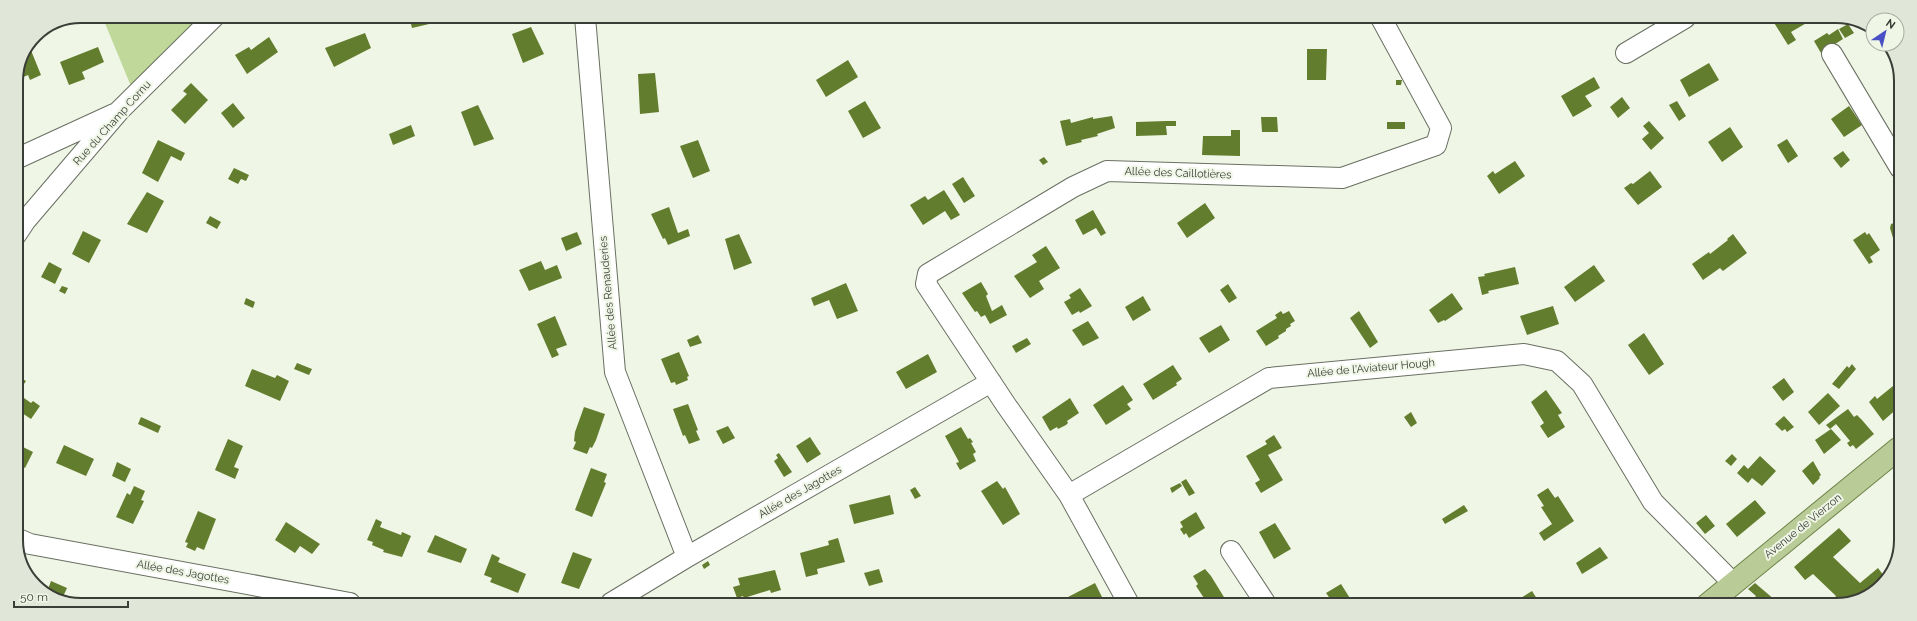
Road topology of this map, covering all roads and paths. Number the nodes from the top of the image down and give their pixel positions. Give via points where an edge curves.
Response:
1 (208, 23) edge
2 (586, 23) edge
3 (1384, 23) edge
4 (1677, 23) edge
5 (1626, 53) dead end
6 (1832, 54) dead end
7 (119, 111) junction
8 (23, 156) edge
9 (1894, 158) edge
10 (23, 224) edge
11 (991, 382) junction
12 (1894, 452) edge
13 (1069, 495) junction
14 (23, 541) edge
15 (1231, 551) dead end
16 (687, 557) junction
17 (1733, 583) junction
18 (323, 598) edge
19 (618, 598) edge
20 (1126, 598) edge
21 (1262, 598) edge
22 (1715, 598) edge

1 - 7 street, Rue du Champ Cornu
2 - 16 street, Allée des Renauderies via 615,372
3 - 11 street, Allée des Caillotières via 1441,128 1436,145 1342,178 1107,171 1073,187 928,274 926,284
4 - 5 street
6 - 9 street
7 - 8 street
7 - 10 street, Rue du Champ Cornu
11 - 13 street
11 - 16 street, Allée des Jagottes
12 - 17 main road, Avenue de Vierzon
13 - 17 street, Allée de l'Aviateur Hough via 1269,378 1524,354 1557,361 1582,384 1653,502
13 - 20 street
14 - 18 street, Allée des Jagottes
15 - 21 street
16 - 19 street, Allée des Jagottes
17 - 22 main road, Avenue de Vierzon

